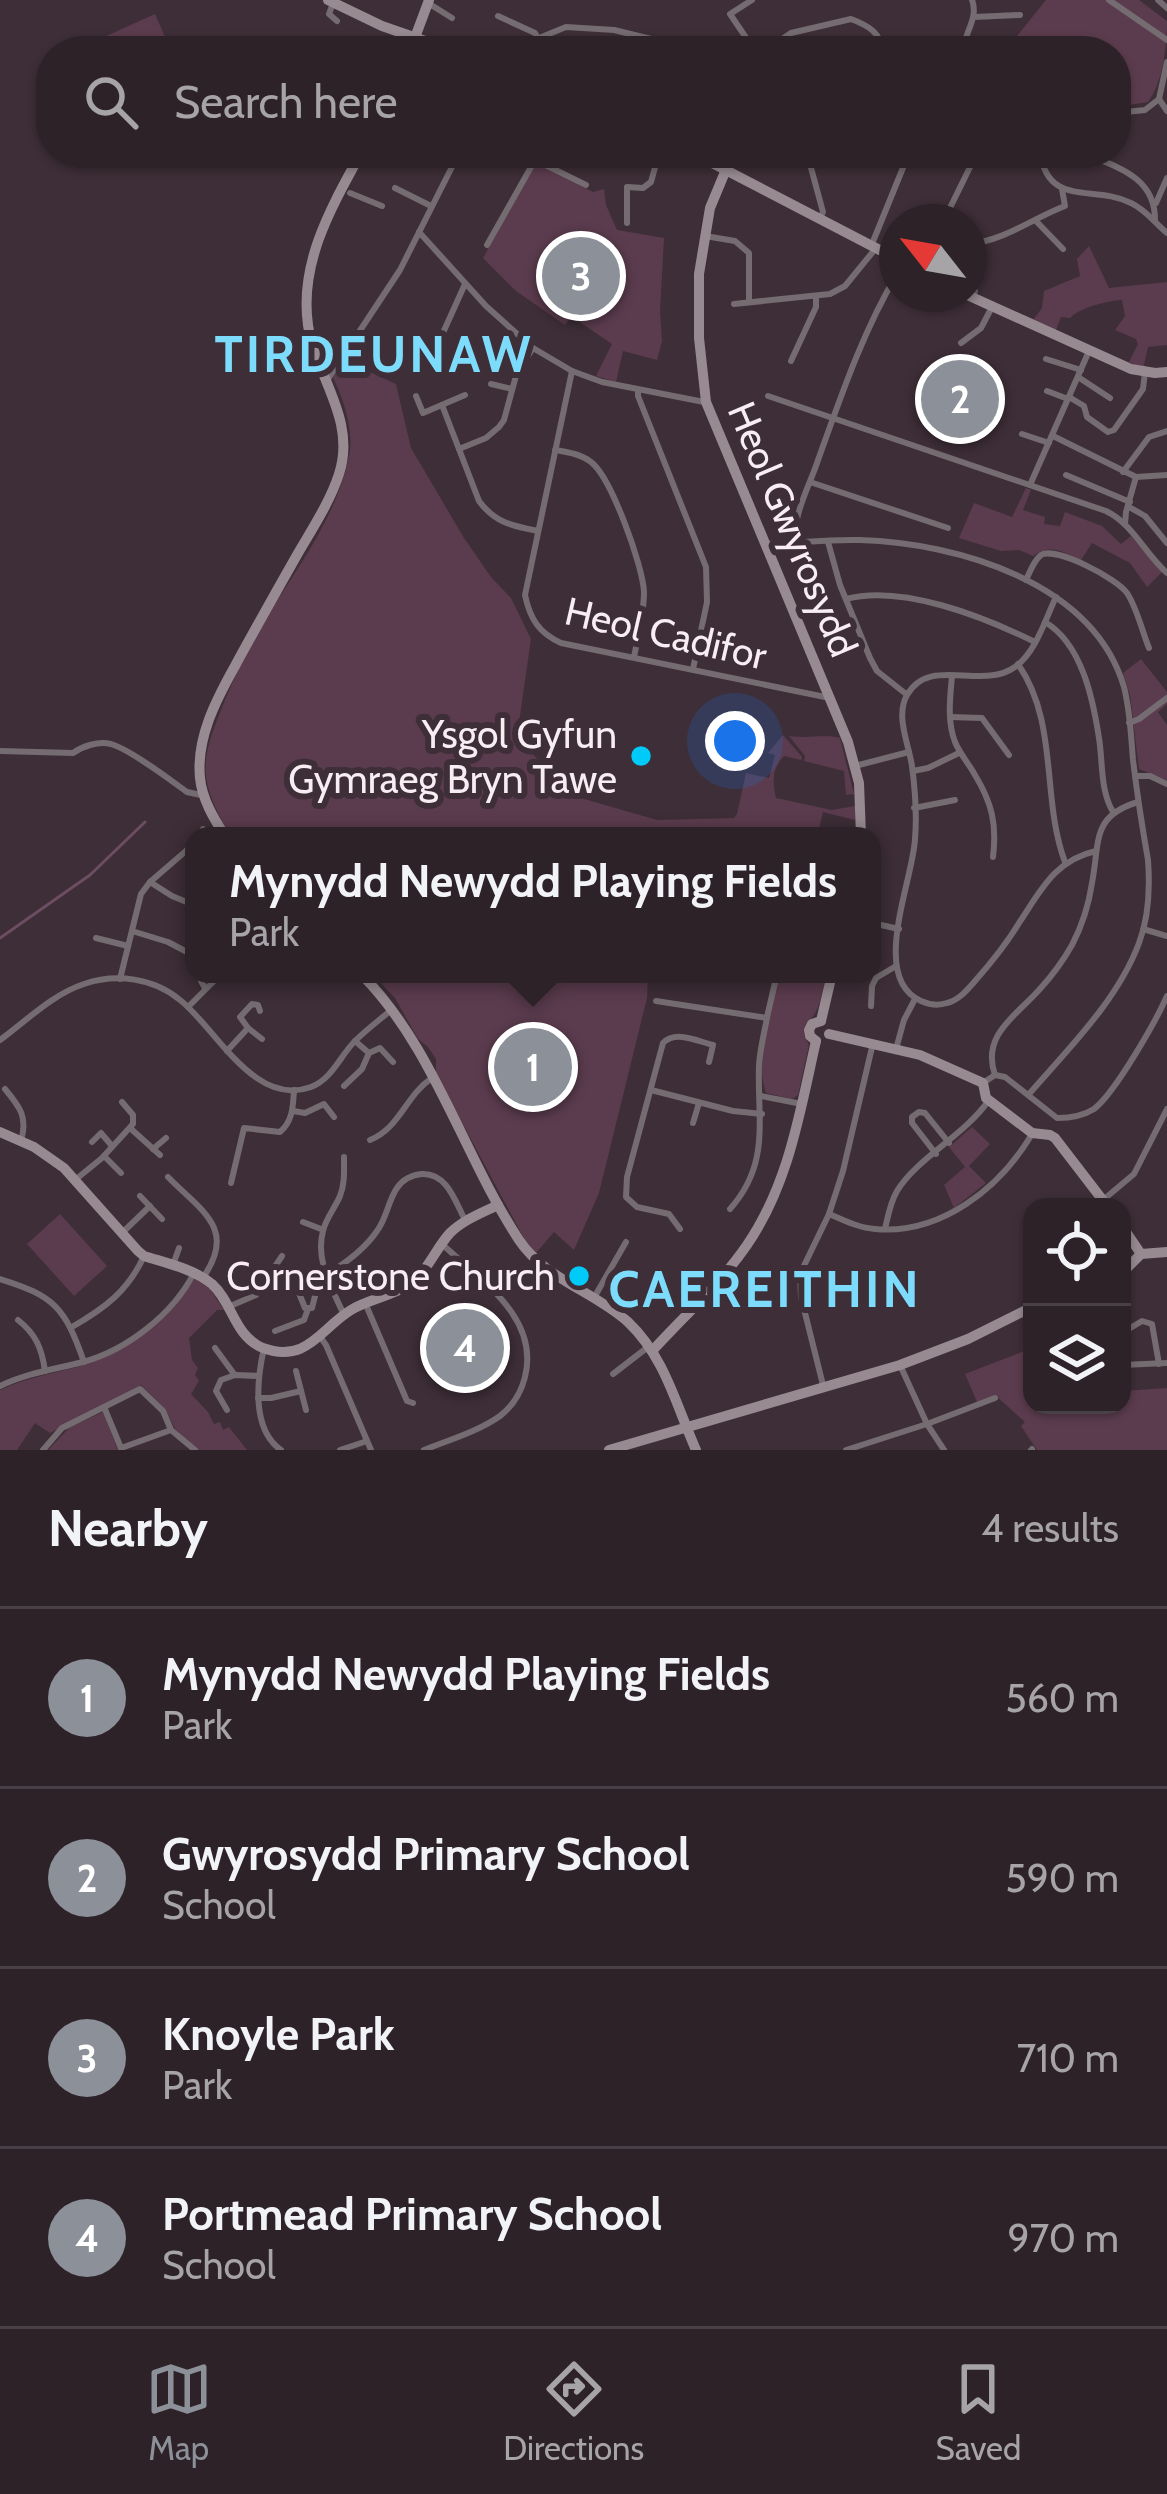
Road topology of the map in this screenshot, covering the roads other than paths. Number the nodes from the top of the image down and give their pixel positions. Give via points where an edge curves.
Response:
1 (752, 0) edge
2 (972, 0) edge
3 (1109, 0) edge
4 (1158, 0) edge
5 (428, 1) edge
6 (330, 2) edge
7 (1167, 8) edge
8 (498, 16) dead end
9 (1020, 16) dead end
10 (974, 17) junction
11 (452, 18) dead end
12 (338, 21) dead end
13 (416, 36) joint
14 (537, 36) edge
15 (545, 36) edge
16 (639, 36) edge
17 (745, 36) edge
18 (787, 36) edge
19 (878, 36) edge
20 (965, 36) edge
21 (1167, 40) edge
22 (1167, 62) edge
23 (1159, 99) junction
24 (1131, 111) edge
25 (1167, 111) edge
26 (353, 168) edge
27 (451, 168) edge
28 (530, 168) edge
29 (557, 168) edge
30 (654, 168) edge
31 (718, 168) edge
32 (811, 168) edge
33 (903, 168) edge
34 (970, 168) edge
35 (1043, 168) edge
36 (1117, 168) edge
37 (725, 172) junction
38 (1167, 178) edge
39 (586, 185) dead end
40 (402, 189) dead end
41 (1062, 189) junction
42 (1165, 189) edge
43 (350, 194) dead end
44 (952, 204) edge
45 (1155, 205) junction
46 (382, 206) dead end
47 (430, 206) junction
48 (819, 219) junction
49 (1035, 220) junction
50 (1155, 221) junction
51 (627, 224) dead end
52 (419, 232) junction
53 (1167, 233) edge
54 (705, 236) junction
55 (987, 240) edge
56 (487, 244) dead end
57 (874, 247) junction
58 (1063, 249) dead end
59 (879, 250) edge
60 (465, 284) junction
61 (816, 298) junction
62 (749, 302) junction
63 (734, 304) dead end
64 (879, 304) edge
65 (987, 305) edge
66 (992, 307) junction
67 (442, 335) dead end
68 (961, 343) dead end
69 (533, 348) junction
70 (1089, 350) junction
71 (791, 361) dead end
72 (1048, 362) dead end
73 (572, 371) junction
74 (1145, 372) junction
75 (1167, 372) edge
76 (1079, 373) junction
77 (328, 380) junction
78 (491, 384) dead end
79 (512, 389) junction
80 (638, 390) junction
81 (1047, 391) dead end
82 (465, 395) dead end
83 (416, 396) dead end
84 (768, 396) dead end
85 (1105, 397) dead end
86 (1069, 398) junction
87 (706, 402) junction
88 (442, 405) junction
89 (833, 418) junction
90 (1167, 431) edge
91 (1022, 434) dead end
92 (1051, 439) junction
93 (459, 449) junction
94 (555, 450) junction
95 (1124, 472) junction
96 (1066, 475) dead end
97 (1167, 475) edge
98 (1136, 477) junction
99 (810, 482) junction
100 (1030, 485) junction
101 (1128, 507) junction
102 (1115, 515) junction
103 (1126, 524) junction
104 (948, 528) dead end
105 (538, 531) junction
106 (829, 542) junction
107 (795, 543) junction
108 (1167, 543) edge
109 (767, 544) junction
110 (1167, 573) edge
111 (1026, 580) junction
112 (1056, 597) junction
113 (845, 599) junction
114 (1045, 622) junction
115 (1035, 642) junction
116 (1149, 648) dead end
117 (634, 658) junction
118 (1018, 664) junction
119 (693, 669) junction
120 (952, 676) junction
121 (907, 694) junction
122 (831, 698) junction
123 (1167, 698) edge
124 (950, 717) junction
125 (1130, 723) junction
126 (0, 751) edge
127 (910, 752) junction
128 (961, 752) junction
129 (1010, 755) dead end
130 (855, 766) junction
131 (913, 771) junction
132 (1135, 776) junction
133 (1167, 784) edge
134 (204, 795) junction
135 (956, 800) dead end
136 (1138, 802) junction
137 (914, 808) junction
138 (1113, 812) junction
139 (220, 827) edge
140 (861, 827) edge
141 (1096, 851) junction
142 (185, 854) edge
143 (993, 856) dead end
144 (1065, 862) junction
145 (150, 882) junction
146 (185, 901) edge
147 (881, 925) edge
148 (899, 929) junction
149 (1143, 929) junction
150 (132, 931) junction
151 (1167, 936) edge
152 (96, 938) dead end
153 (128, 946) junction
154 (185, 951) edge
155 (896, 966) junction
156 (881, 973) edge
157 (120, 979) junction
158 (202, 983) edge
159 (369, 983) edge
160 (775, 983) edge
161 (830, 983) edge
162 (873, 983) edge
163 (1167, 996) edge
164 (915, 999) junction
165 (656, 1001) dead end
166 (871, 1006) dead end
167 (188, 1007) junction
168 (393, 1008) junction
169 (260, 1012) dead end
170 (767, 1018) junction
171 (821, 1021) junction
172 (248, 1028) junction
173 (829, 1034) junction
174 (262, 1039) dead end
175 (0, 1040) edge
176 (816, 1041) junction
177 (355, 1042) junction
178 (873, 1043) junction
179 (896, 1049) junction
180 (227, 1051) junction
181 (369, 1053) junction
182 (393, 1062) dead end
183 (709, 1062) dead end
184 (432, 1078) junction
185 (989, 1079) junction
186 (344, 1086) dead end
187 (5, 1089) dead end
188 (294, 1090) junction
189 (651, 1090) junction
190 (1029, 1094) junction
191 (761, 1096) junction
192 (989, 1100) junction
193 (122, 1102) dead end
194 (699, 1103) junction
195 (802, 1104) junction
196 (1167, 1109) edge
197 (293, 1111) junction
198 (762, 1114) junction
199 (334, 1117) dead end
200 (693, 1123) dead end
201 (130, 1128) junction
202 (0, 1132) edge
203 (1032, 1133) junction
204 (166, 1138) dead end
205 (370, 1140) dead end
206 (21, 1141) junction
207 (92, 1142) dead end
208 (949, 1143) junction
209 (112, 1146) junction
210 (936, 1154) junction
211 (104, 1156) junction
212 (344, 1157) dead end
213 (121, 1173) dead end
214 (168, 1177) dead end
215 (75, 1180) junction
216 (231, 1183) dead end
217 (140, 1196) dead end
218 (1102, 1198) edge
219 (1111, 1198) edge
220 (498, 1205) junction
221 (150, 1206) junction
222 (730, 1209) dead end
223 (829, 1214) junction
224 (162, 1219) dead end
225 (466, 1221) junction
226 (306, 1227) dead end
227 (323, 1229) junction
228 (680, 1229) dead end
229 (885, 1229) junction
230 (122, 1233) junction
231 (1131, 1239) edge
232 (626, 1242) dead end
233 (442, 1244) junction
234 (179, 1248) dead end
235 (1167, 1252) edge
236 (1141, 1254) junction
237 (144, 1256) junction
238 (282, 1256) dead end
239 (1131, 1264) edge
240 (173, 1266) junction
241 (326, 1275) junction
242 (199, 1276) junction
243 (0, 1279) edge
244 (331, 1287) junction
245 (316, 1292) junction
246 (593, 1299) junction
247 (365, 1303) junction
248 (228, 1307) junction
249 (308, 1309) junction
250 (1023, 1312) edge
251 (344, 1315) junction
252 (18, 1320) dead end
253 (72, 1327) junction
254 (1131, 1329) edge
255 (281, 1331) dead end
256 (321, 1338) junction
257 (215, 1348) dead end
258 (264, 1348) junction
259 (651, 1348) junction
260 (84, 1361) junction
261 (1163, 1364) edge
262 (900, 1365) junction
263 (1131, 1365) edge
264 (45, 1371) junction
265 (296, 1371) dead end
266 (613, 1374) dead end
267 (235, 1375) junction
268 (259, 1376) junction
269 (0, 1386) edge
270 (824, 1388) junction
271 (302, 1391) junction
272 (258, 1398) junction
273 (995, 1398) dead end
274 (408, 1404) dead end
275 (104, 1407) junction
276 (226, 1410) dead end
277 (306, 1410) dead end
278 (927, 1424) junction
279 (688, 1428) junction
280 (171, 1430) junction
281 (369, 1445) edge
282 (858, 1448) edge
283 (122, 1449) edge
284 (43, 1450) edge
285 (195, 1450) edge
286 (281, 1450) edge
287 (340, 1450) edge
288 (424, 1450) edge
289 (609, 1450) edge
290 (696, 1450) edge
291 (846, 1450) edge
292 (944, 1450) edge

1 - 17 street via 730,14
2 - 10 street
3 - 21 street
4 - 7 street
5 - 11 street
5 - 13 street
6 - 12 street
6 - 13 street
8 - 14 street
9 - 10 street
10 - 20 street
15 - 16 street via 570,27
18 - 19 street via 851,19
22 - 23 street
23 - 24 street
23 - 25 street
26 - 77 street via 326,219 308,285 308,326
27 - 47 street
28 - 56 street
29 - 39 street
30 - 51 street via 643,188 627,187
31 - 37 street
32 - 48 street
33 - 57 street
34 - 44 street
35 - 41 street
36 - 45 street via 1135,176
37 - 48 street
37 - 54 street, Heol Gwyrosydd
38 - 42 street
40 - 47 street
41 - 49 street via 1065,206
41 - 50 street via 1120,199
42 - 45 street
43 - 46 street
45 - 50 street
47 - 52 street
48 - 57 street
49 - 55 street
49 - 58 street
50 - 53 street
52 - 60 street
52 - 77 street
54 - 62 street via 735,241 749,253
54 - 87 street, Heol Gwyrosydd via 698,308
57 - 59 street
57 - 61 street via 845,286
60 - 67 street
60 - 69 street
61 - 62 street
61 - 71 street
62 - 63 street
64 - 89 street
65 - 66 street
66 - 68 street
66 - 70 street
69 - 73 street
69 - 79 street
70 - 74 street
70 - 76 street
72 - 76 street
73 - 80 street
73 - 94 street, Heol Cadifor
74 - 75 street
74 - 86 street via 1143,389 1114,430
76 - 85 street
76 - 86 street
77 - 134 street via 342,433 341,467 213,709 201,754
78 - 79 street
79 - 93 street via 499,428
80 - 87 street
80 - 119 street via 706,567
81 - 86 street
82 - 88 street
83 - 88 street via 423,413
84 - 89 street
86 - 92 street
87 - 109 street, Heol Gwyrosydd
88 - 93 street
89 - 99 street
89 - 100 street
90 - 95 street via 1149,437
91 - 92 street
92 - 95 street
92 - 100 street
93 - 105 street via 488,513
94 - 105 street, Heol Cadifor
94 - 117 street via 600,471 634,549 644,593
95 - 98 street
96 - 101 street
97 - 98 street
98 - 101 street
99 - 104 street
99 - 107 street
100 - 102 street
101 - 102 street
101 - 103 street
101 - 108 street
102 - 103 street
103 - 110 street
105 - 117 street, Heol Cadifor via 525,596 536,625 561,643
106 - 107 street
106 - 111 street via 927,548
106 - 113 street
107 - 109 street
109 - 122 street, Heol Gwyrosydd
111 - 112 street
111 - 116 street via 1043,553 1057,552 1115,581
112 - 114 street
112 - 125 street via 1108,650
113 - 115 street via 915,601
113 - 121 street via 877,671
114 - 115 street
114 - 138 street via 1082,673
115 - 118 street
117 - 119 street, Heol Cadifor
118 - 120 street via 993,676
118 - 144 street via 1041,715
119 - 122 street, Heol Cadifor
120 - 121 street via 930,674
120 - 124 street
121 - 127 street via 902,718
122 - 130 street, Heol Gwyrosydd
123 - 125 street
124 - 128 street
124 - 129 street via 982,718
125 - 132 street
126 - 134 street via 73,753 112,744
127 - 130 street
127 - 131 street
128 - 131 street
128 - 143 street via 993,809
130 - 140 street, Heol Gwyrosydd
131 - 137 street
132 - 133 street
132 - 136 street
134 - 139 street
135 - 137 street
136 - 138 street
136 - 149 street via 1150,883
137 - 148 street
138 - 141 street
141 - 144 street
141 - 185 street via 1073,944 998,1033
142 - 145 street
144 - 164 street via 962,995 941,1005
145 - 146 street
145 - 150 street
147 - 148 street
148 - 155 street
149 - 151 street
149 - 190 street via 1122,978
150 - 153 street
150 - 154 street
152 - 153 street
153 - 157 street
155 - 156 street
155 - 164 street
157 - 167 street via 155,985
157 - 175 street via 79,986
158 - 167 street
159 - 168 street
160 - 170 street
161 - 171 street
162 - 166 street
163 - 190 street via 1105,1098 1087,1113 1054,1116
164 - 179 street
165 - 170 street
167 - 180 street
168 - 177 street
168 - 184 street
169 - 172 street via 254,1004 242,1012
170 - 191 street
171 - 173 street
171 - 176 street via 808,1030
172 - 174 street
172 - 180 street
173 - 176 street
173 - 178 street
176 - 195 street
177 - 181 street
177 - 188 street via 322,1081
178 - 179 street
178 - 223 street
179 - 185 street
180 - 188 street via 258,1078
181 - 182 street via 380,1048
181 - 186 street
183 - 189 street via 713,1045 667,1038
184 - 205 street via 386,1134
184 - 220 street
185 - 190 street via 1005,1077
185 - 192 street
187 - 206 street via 26,1120
188 - 197 street
189 - 194 street
189 - 228 street via 626,1197 668,1214
191 - 195 street
191 - 198 street
192 - 203 street
192 - 208 street
193 - 201 street via 133,1115
194 - 198 street
194 - 200 street
195 - 259 street via 785,1168 748,1244
196 - 219 street via 1134,1174
197 - 199 street via 324,1104
197 - 216 street via 280,1132 244,1128
198 - 222 street via 753,1168
201 - 204 street via 156,1152
201 - 209 street
202 - 206 street
203 - 218 street via 1055,1138
203 - 229 street via 972,1202
206 - 215 street
207 - 209 street via 101,1133
208 - 210 street
208 - 210 street via 918,1112 912,1123
209 - 211 street
210 - 229 street via 896,1193
211 - 213 street
211 - 215 street
212 - 227 street via 339,1198
214 - 242 street via 216,1228 214,1263
215 - 230 street
217 - 221 street
220 - 225 street
220 - 246 street via 531,1255
221 - 224 street
221 - 230 street
223 - 229 street
223 - 270 street via 800,1274
225 - 233 street
225 - 241 street via 439,1178 411,1176 370,1240
226 - 227 street
227 - 241 street
230 - 237 street
231 - 236 street
232 - 246 street
233 - 247 street via 410,1284
233 - 288 street via 519,1321 527,1365 520,1394 496,1420
234 - 240 street
235 - 236 street
236 - 239 street
237 - 240 street
237 - 253 street via 121,1293
238 - 248 street via 256,1295
240 - 242 street
241 - 244 street
242 - 248 street
242 - 260 street via 127,1344
243 - 253 street via 45,1295
244 - 245 street
244 - 251 street
245 - 249 street
245 - 249 street via 299,1273 292,1276
246 - 259 street
247 - 251 street
247 - 274 street
248 - 258 street via 240,1331
249 - 255 street via 304,1320
250 - 262 street
251 - 256 street
252 - 264 street via 39,1344
253 - 260 street
254 - 261 street via 1152,1324
256 - 258 street via 282,1352
256 - 281 street
257 - 267 street
258 - 268 street
259 - 266 street
259 - 279 street
260 - 264 street
261 - 263 street
262 - 270 street
262 - 278 street
264 - 269 street
265 - 271 street
267 - 268 street
267 - 276 street via 216,1391
268 - 272 street
270 - 279 street
271 - 272 street
271 - 277 street
272 - 286 street via 269,1438
273 - 278 street
275 - 280 street via 140,1389
275 - 283 street
275 - 284 street via 62,1428
278 - 282 street
278 - 292 street
279 - 289 street
279 - 290 street
280 - 283 street
280 - 285 street
281 - 287 street
282 - 291 street

